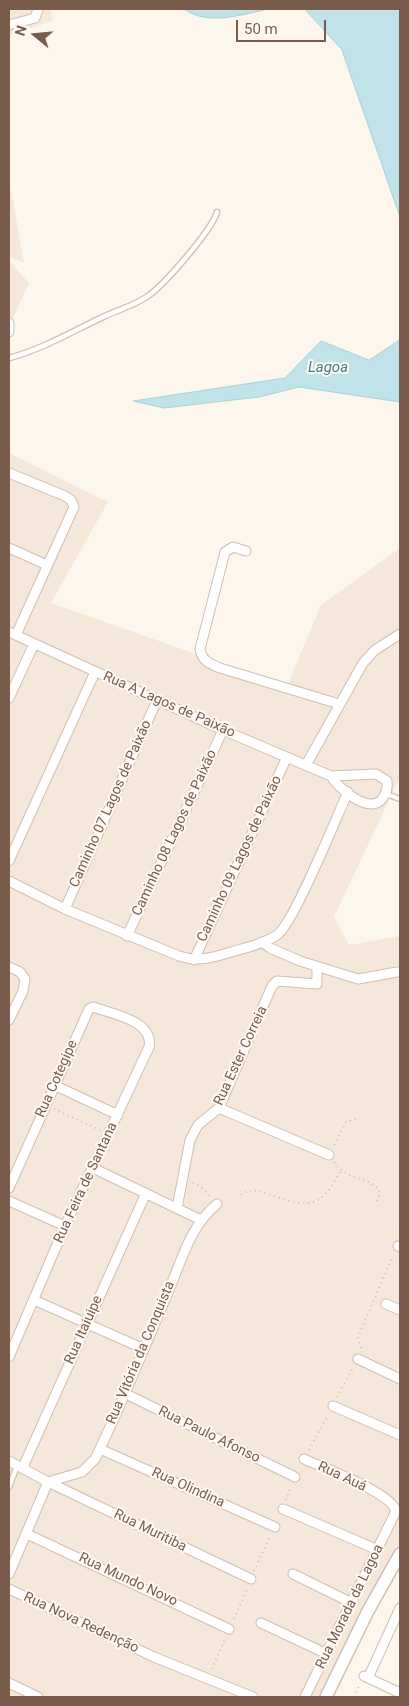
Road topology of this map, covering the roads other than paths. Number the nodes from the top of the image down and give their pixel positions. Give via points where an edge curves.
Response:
1 (38, 9) edge
2 (9, 25) edge
3 (217, 212) dead end
4 (9, 323) edge
5 (9, 332) edge
6 (9, 358) edge
7 (9, 472) edge
8 (9, 548) edge
9 (246, 551) dead end
10 (47, 565) junction
11 (13, 634) edge
12 (400, 634) edge
13 (34, 644) junction
14 (95, 672) junction
15 (9, 698) edge
16 (157, 700) junction
17 (339, 704) junction
18 (223, 730) junction
19 (287, 757) junction
20 (306, 765) junction
21 (330, 776) junction
22 (348, 792) junction
23 (386, 794) junction
24 (400, 799) edge
25 (9, 861) edge
26 (9, 881) edge
27 (65, 909) junction
28 (127, 936) junction
29 (262, 942) junction
30 (194, 960) junction
31 (12, 968) edge
32 (317, 968) junction
33 (397, 972) dead end
34 (9, 1020) edge
35 (128, 1020) joint
36 (54, 1085) junction
37 (218, 1108) junction
38 (118, 1115) junction
39 (329, 1155) road end
40 (93, 1168) junction
41 (9, 1188) edge
42 (146, 1193) junction
43 (9, 1201) edge
44 (217, 1204) road end
45 (177, 1208) junction
46 (201, 1220) junction
47 (65, 1226) junction
48 (34, 1300) junction
49 (386, 1304) dead end
50 (400, 1310) edge
51 (87, 1323) junction
52 (144, 1348) junction
53 (9, 1357) edge
54 (358, 1359) road end
55 (400, 1379) edge
56 (124, 1393) junction
57 (333, 1406) dead end
58 (400, 1435) edge
59 (100, 1449) junction
60 (304, 1459) dead end
61 (16, 1464) edge
62 (295, 1477) dead end
63 (48, 1482) junction
64 (9, 1487) edge
65 (381, 1494) joint
66 (283, 1509) dead end
67 (275, 1527) road end
68 (27, 1534) junction
69 (378, 1550) junction
70 (400, 1554) edge
71 (12, 1559) edge
72 (9, 1574) edge
73 (292, 1574) dead end
74 (251, 1579) road end
75 (9, 1589) edge
76 (352, 1603) junction
77 (400, 1608) edge
78 (261, 1623) dead end
79 (229, 1629) road end
80 (327, 1654) junction
81 (9, 1684) edge
82 (400, 1693) edge
83 (38, 1697) edge
84 (253, 1697) edge
85 (305, 1697) edge
86 (326, 1697) edge

1 - 2 street via 33,20
3 - 6 lane via 208,230 164,282 146,298 103,316 58,341
4 - 5 street
7 - 10 street via 71,500 74,506
8 - 10 street
9 - 17 street via 233,547 225,552 200,649 201,656 220,668
10 - 11 street
11 - 13 street, Rua A Lagos de Paixão
12 - 17 street via 375,650 363,663
13 - 14 street, Rua A Lagos de Paixão
13 - 15 street
14 - 16 street, Rua A Lagos de Paixão
14 - 25 street
16 - 18 street, Rua A Lagos de Paixão
16 - 27 street, Caminho 07 Lagos de Paixão
17 - 20 street
18 - 19 street, Rua A Lagos de Paixão
18 - 28 street, Caminho 08 Lagos de Paixão
19 - 20 street, Rua A Lagos de Paixão
19 - 30 street, Caminho 09 Lagos de Paixão
20 - 21 street, Rua A Lagos de Paixão
21 - 22 street, Rua A Lagos de Paixão
21 - 23 street, Rua A Lagos de Paixão via 380,775 387,781
22 - 23 street, Rua A Lagos de Paixão via 368,804 380,802
22 - 29 street via 289,920 276,936
23 - 24 lane
26 - 27 street
27 - 28 street
28 - 30 street
29 - 30 street via 212,958
29 - 32 street
31 - 34 street via 23,974 24,986
32 - 33 street via 361,980
32 - 37 street, Rua Ester Correia via 317,984 278,981 273,984
35 - 36 street, Rua Cotegipe via 93,1007 89,1009
35 - 38 street, Rua Feira de Santana via 148,1031 150,1042
36 - 38 street
36 - 41 street, Rua Cotegipe
37 - 39 street
37 - 45 street, Rua Ester Correia via 194,1132 187,1148
38 - 40 street, Rua Feira de Santana
40 - 42 street
40 - 47 street, Rua Feira de Santana
42 - 45 street
42 - 51 street, Rua Itaiuipe
43 - 47 street
44 - 46 street, Rua Vitória da Conquista
45 - 46 street
46 - 52 street, Rua Vitória da Conquista
47 - 48 street, Rua Feira de Santana
48 - 51 street
48 - 53 street, Rua Feira de Santana
49 - 50 street
51 - 52 street
51 - 61 street, Rua Itaiuipe
52 - 56 street, Rua Vitória da Conquista
54 - 55 street
56 - 59 street, Rua Vitória da Conquista
56 - 62 street, Rua Paulo Afonso
57 - 58 street
59 - 63 street, Rua Vitória da Conquista via 82,1472
59 - 67 street, Rua Olindina
60 - 65 street, Rua Auá
61 - 63 street, Rua Muritiba
61 - 64 lane
63 - 68 street
63 - 74 street, Rua Muritiba
65 - 69 street, Rua Morada da Lagoa via 394,1504 396,1511
66 - 69 street
68 - 71 street
68 - 79 street, Rua Mundo Novo
69 - 76 street, Rua Morada da Lagoa
70 - 86 street, Rua Morada da Lagoa via 368,1610
71 - 72 street
73 - 76 street
75 - 84 street, Rua Nova Redenção via 154,1656
76 - 80 street, Rua Morada da Lagoa
77 - 82 street via 366,1677
78 - 80 street
80 - 85 street, Rua Morada da Lagoa
81 - 83 street

